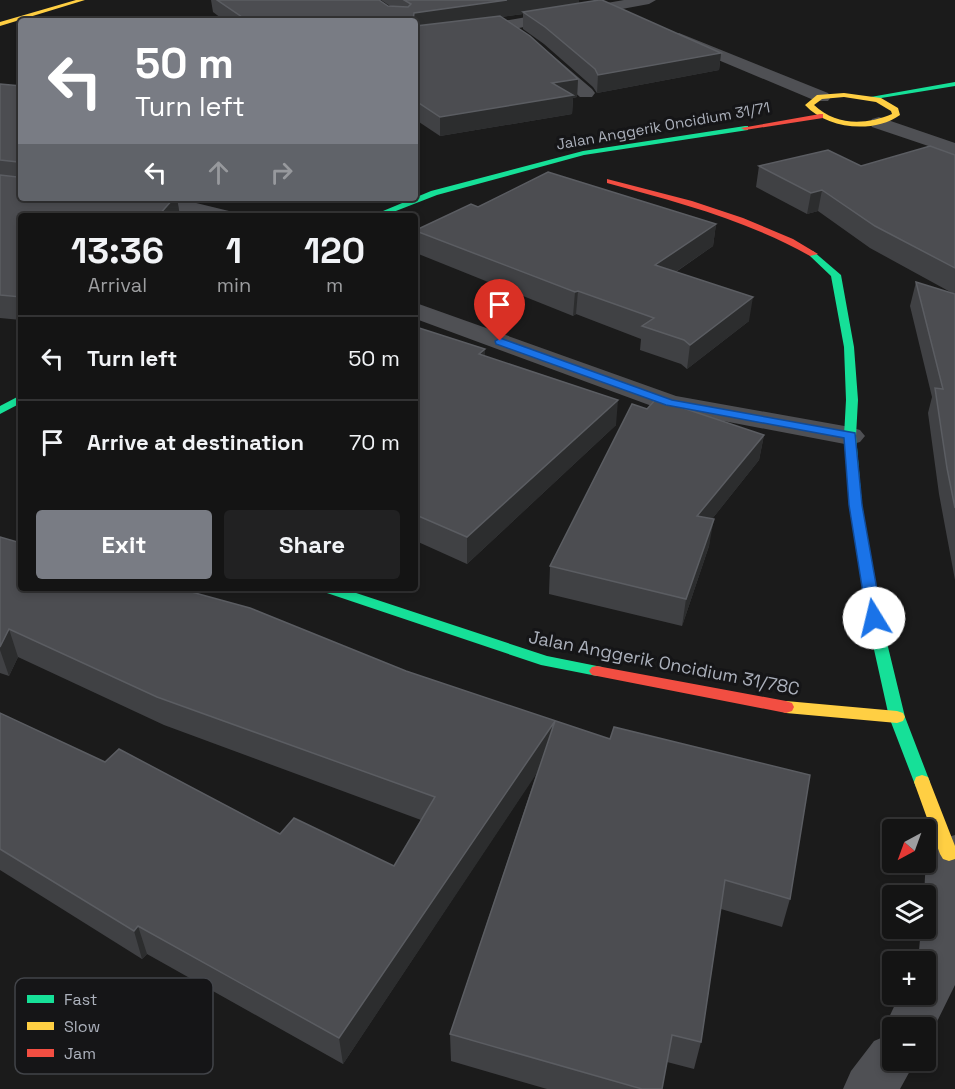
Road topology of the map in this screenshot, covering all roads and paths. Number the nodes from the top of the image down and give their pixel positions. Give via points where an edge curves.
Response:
1 (48, 0) edge
2 (82, 0) edge
3 (593, 0) edge
4 (649, 0) edge
5 (611, 7) junction
6 (0, 14) edge
7 (20, 18) edge
8 (639, 18) edge
9 (18, 19) edge
10 (0, 24) edge
11 (503, 26) junction
12 (419, 33) edge
13 (667, 33) edge
14 (517, 37) edge
15 (537, 49) edge
16 (955, 84) edge
17 (586, 93) dead end
18 (822, 97) junction
19 (869, 98) junction
20 (820, 116) junction
21 (879, 123) junction
22 (955, 149) edge
23 (610, 181) dead end
24 (418, 199) edge
25 (135, 201) edge
26 (413, 201) edge
27 (210, 213) edge
28 (383, 213) edge
29 (418, 312) edge
30 (18, 400) edge
31 (0, 411) edge
32 (850, 436) junction
33 (335, 591) edge
34 (897, 717) junction
35 (952, 854) edge
36 (914, 1017) edge
37 (882, 1071) edge
38 (869, 1089) edge

1 - 6 street
2 - 7 street
3 - 5 street
4 - 5 street
5 - 8 street
5 - 11 street
9 - 10 street
11 - 12 street
11 - 14 street
13 - 18 street
15 - 17 street
16 - 19 street
18 - 19 street
18 - 20 street via 809,105
19 - 21 street via 900,109
20 - 21 street
20 - 24 street, Jalan Anggerik Oncidium 31/71 via 584,153
21 - 22 street
23 - 32 street via 735,216 792,241 818,257 836,275 849,347
25 - 27 street
26 - 28 street, Jalan Anggerik Oncidium 31/71
29 - 32 street via 670,403
30 - 31 street
32 - 34 street via 856,505 874,618
33 - 34 street, Jalan Anggerik Oncidium 31/78C via 546,661 789,708
34 - 35 street
35 - 36 street via 942,962
37 - 38 street

